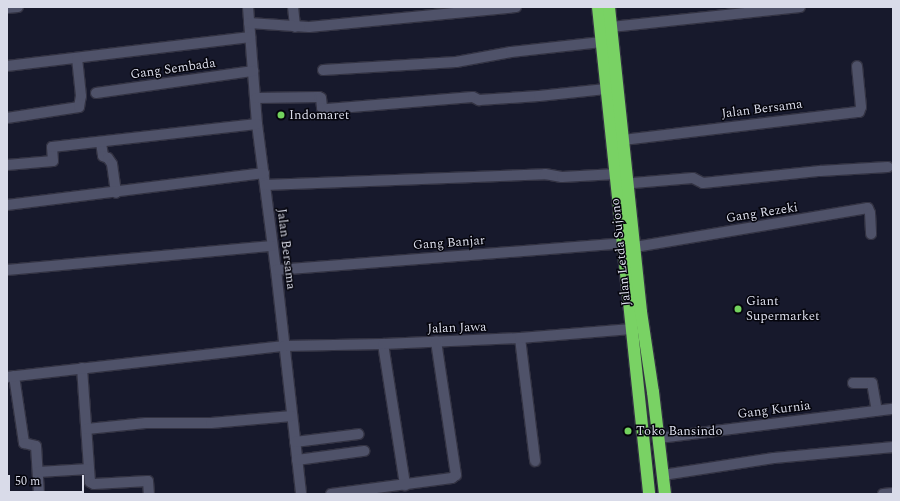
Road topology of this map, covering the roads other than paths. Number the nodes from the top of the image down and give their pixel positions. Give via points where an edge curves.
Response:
1 (18, 7) edge
2 (248, 7) edge
3 (293, 7) edge
4 (516, 7) edge
5 (598, 7) edge
6 (609, 7) edge
7 (800, 7) edge
8 (7, 8) edge
9 (249, 23) junction
10 (295, 27) junction
11 (611, 27) junction
12 (250, 37) junction
13 (601, 42) junction
14 (77, 58) junction
15 (7, 66) edge
16 (857, 66) dead end
17 (323, 70) dead end
18 (254, 71) junction
19 (606, 89) junction
20 (96, 93) dead end
21 (256, 98) junction
22 (7, 118) edge
23 (257, 124) junction
24 (623, 140) junction
25 (101, 143) junction
26 (7, 165) edge
27 (888, 167) dead end
28 (264, 173) junction
29 (620, 180) junction
30 (265, 185) junction
31 (116, 192) junction
32 (7, 205) edge
33 (871, 234) dead end
34 (629, 245) junction
35 (272, 246) junction
36 (7, 270) edge
37 (276, 270) junction
38 (632, 330) junction
39 (520, 338) junction
40 (436, 341) junction
41 (383, 344) junction
42 (284, 346) junction
43 (82, 368) junction
44 (11, 376) edge
45 (853, 384) dead end
46 (653, 392) junction
47 (638, 394) junction
48 (893, 409) edge
49 (877, 411) junction
50 (292, 416) junction
51 (87, 428) junction
52 (359, 434) dead end
53 (659, 438) junction
54 (295, 442) junction
55 (893, 447) edge
56 (364, 451) dead end
57 (297, 460) junction
58 (534, 462) dead end
59 (89, 469) junction
60 (38, 472) junction
61 (663, 475) junction
62 (405, 485) junction
63 (893, 493) edge
64 (39, 494) edge
65 (149, 494) edge
66 (301, 494) edge
67 (331, 494) edge
68 (649, 494) edge
69 (665, 494) edge
70 (883, 494) edge

1 - 8 street
2 - 9 street, Jalan Bersama
3 - 10 street
4 - 10 street
5 - 13 highway, Jalan Letda Sujono
6 - 11 highway, Jalan Letda Sujono
7 - 11 street
9 - 10 street
9 - 12 street, Jalan Bersama
11 - 24 highway, Jalan Letda Sujono
12 - 14 street
12 - 18 street, Jalan Bersama
13 - 17 street via 511,52 456,62
13 - 19 highway, Jalan Letda Sujono
14 - 15 street
14 - 22 street via 81,96 79,107
16 - 24 street, Jalan Bersama via 861,107 859,112
18 - 20 street, Gang Sembada
18 - 21 street, Jalan Bersama
19 - 21 street via 539,96 479,100 473,97 326,109 322,108 319,97
19 - 29 highway, Jalan Letda Sujono
21 - 23 street, Jalan Bersama
23 - 25 street
23 - 28 street, Jalan Bersama
24 - 29 highway, Jalan Letda Sujono
25 - 26 street via 52,147 53,162
25 - 31 street via 103,156 112,164
27 - 29 street via 703,183 693,178
28 - 30 street, Jalan Bersama
28 - 31 street
29 - 30 street via 545,174
29 - 34 highway, Jalan Letda Sujono
30 - 35 street, Jalan Bersama
31 - 32 street
33 - 34 street, Gang Rezeki via 868,208
34 - 37 street, Gang Banjar
34 - 38 highway, Jalan Letda Sujono
34 - 46 highway, Jalan Letda Sujono
35 - 36 street
35 - 37 street, Jalan Bersama
37 - 42 street, Jalan Bersama
38 - 39 street, Jalan Jawa
38 - 47 highway, Jalan Letda Sujono
39 - 40 street, Jalan Jawa
39 - 58 street
40 - 41 street, Jalan Jawa
40 - 62 street via 456,474 452,478
41 - 42 street, Jalan Jawa
41 - 62 street
42 - 43 street, Jalan Jawa
42 - 50 street, Jalan Bersama
43 - 44 street, Jalan Jawa
43 - 51 street
44 - 60 street via 24,443 36,446
45 - 49 street via 872,383
46 - 47 highway
46 - 53 highway, Jalan Letda Sujono
47 - 68 highway, Jalan Letda Sujono
48 - 49 street, Gang Kurnia
49 - 53 street, Gang Kurnia
50 - 51 street via 211,424 146,423
50 - 54 street, Jalan Bersama
51 - 59 street
52 - 54 street
53 - 61 highway, Jalan Letda Sujono
54 - 57 street, Jalan Bersama
55 - 61 street via 774,458
56 - 57 street
57 - 66 street, Jalan Bersama
59 - 60 street
59 - 65 street via 92,484 148,481
60 - 64 street
61 - 69 highway, Jalan Letda Sujono
62 - 67 street
63 - 70 street

